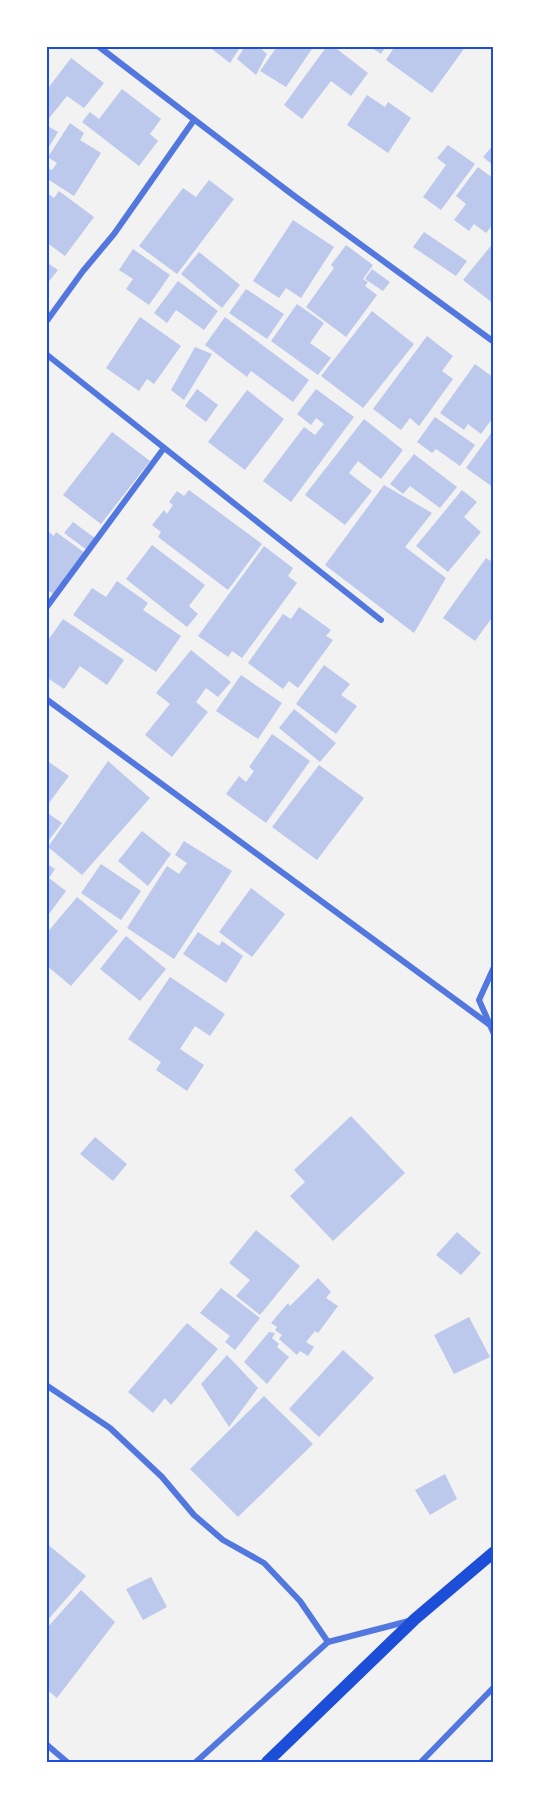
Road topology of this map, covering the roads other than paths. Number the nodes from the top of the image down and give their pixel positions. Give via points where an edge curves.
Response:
1 (98, 46) edge
2 (194, 120) junction
3 (46, 322) edge
4 (494, 342) edge
5 (46, 354) edge
6 (165, 448) junction
7 (46, 608) edge
8 (381, 620) dead end
9 (46, 699) edge
10 (494, 967) edge
11 (490, 1025) junction
12 (494, 1034) edge
13 (46, 1385) edge
14 (494, 1552) edge
15 (415, 1619) junction
16 (328, 1642) junction
17 (494, 1687) edge
18 (46, 1744) edge
19 (67, 1762) edge
20 (196, 1762) edge
21 (267, 1762) edge
22 (421, 1762) edge

1 - 2 street
2 - 3 street
2 - 4 street
5 - 6 street
6 - 7 street
6 - 8 street
9 - 11 street
10 - 11 street via 480,1000
11 - 12 street
13 - 16 street via 110,1428 223,1540 264,1563 300,1601
14 - 15 main road
15 - 16 street
15 - 21 main road
16 - 20 street
17 - 22 street
18 - 19 street

